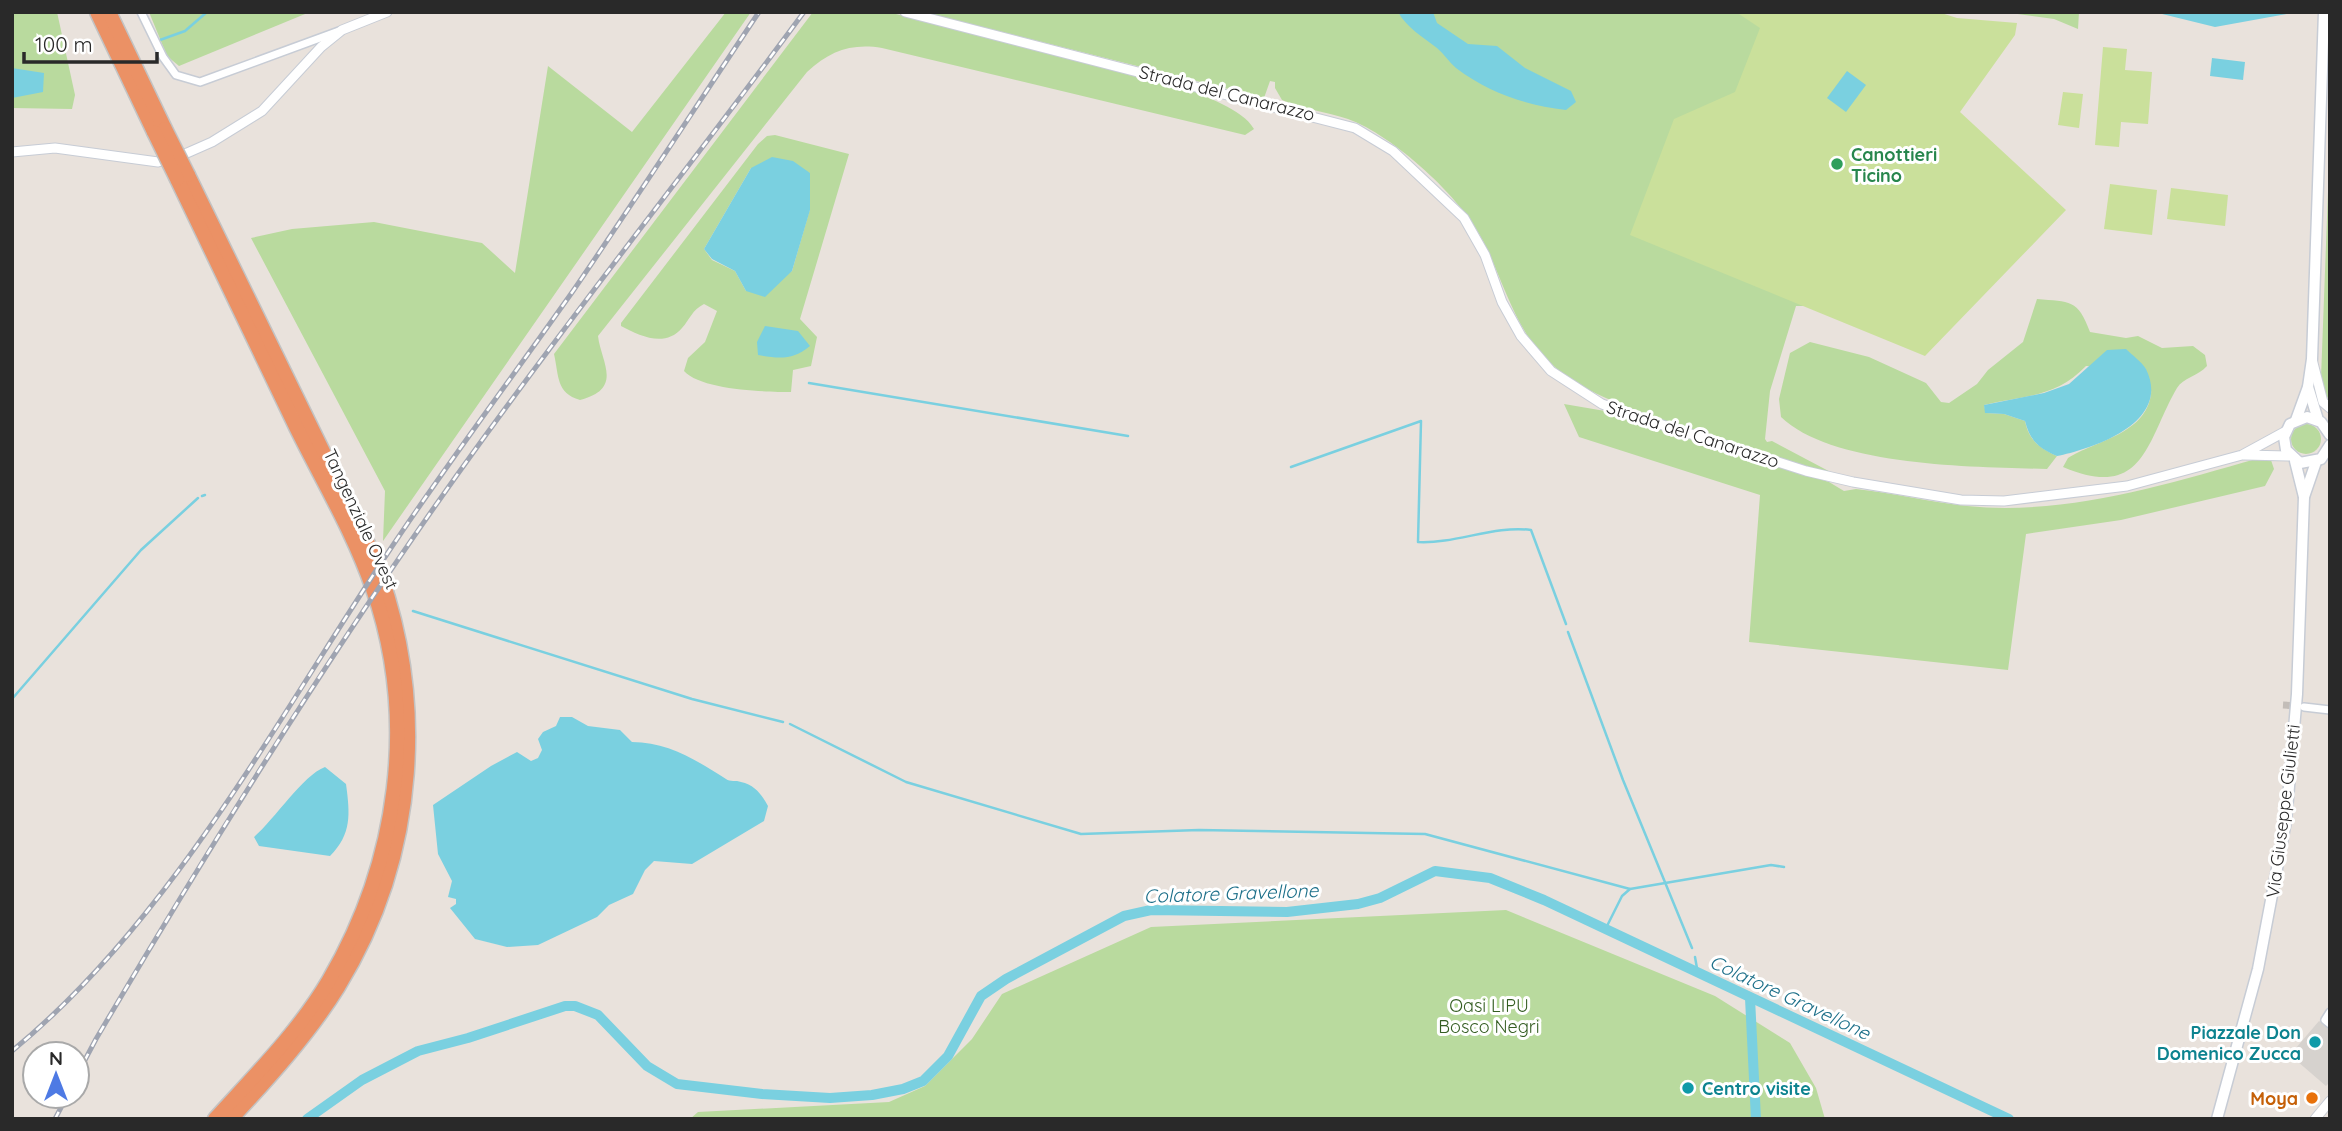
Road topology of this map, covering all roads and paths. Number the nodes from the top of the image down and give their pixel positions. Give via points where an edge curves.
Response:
1 (97, 12) edge
2 (109, 12) edge
3 (141, 12) edge
4 (387, 12) edge
5 (905, 12) edge
6 (2324, 12) edge
7 (342, 30) junction
8 (295, 46) junction
9 (311, 58) junction
10 (160, 130) junction
11 (12, 152) edge
12 (183, 177) junction
13 (2312, 359) junction
14 (2308, 387) junction
15 (2330, 408) edge
16 (2296, 419) junction
17 (2323, 420) edge
18 (2286, 430) junction
19 (2330, 435) edge
20 (2330, 445) edge
21 (2242, 455) junction
22 (2323, 457) edge
23 (2292, 458) junction
24 (2304, 497) junction
25 (2304, 707) tunnel mouth
26 (2330, 710) edge
27 (2330, 1012) edge
28 (2330, 1024) edge
29 (2330, 1101) edge
30 (215, 1119) edge
31 (231, 1119) edge
32 (2217, 1119) edge
33 (2315, 1119) edge

1 - 10 highway, Tangenziale Ovest
2 - 10 highway, Tangenziale Ovest
3 - 8 street via 176,75 200,82
4 - 7 street
5 - 21 street, Strada del Canarazzo via 1336,120 1371,136 1429,182 1464,218 1521,336 1550,370 1602,404 1644,419 1806,471 1961,500 2004,501 2127,486
6 - 13 main road
7 - 8 street
7 - 9 street
8 - 9 street
9 - 11 street via 262,111 187,153 158,162 55,148
10 - 12 highway, Tangenziale Ovest, bridge
12 - 30 highway, Tangenziale Ovest via 363,563 388,644 396,712 393,810 364,912 308,1011
12 - 31 highway, Tangenziale Ovest via 376,562 401,649 409,713 402,813 376,911 338,987
13 - 14 main road
13 - 15 street via 2321,398
14 - 16 main road
14 - 17 main road
16 - 17 main road
16 - 18 main road
17 - 19 main road
18 - 21 street, Strada del Canarazzo
18 - 23 main road, Via Giuseppe Giulietti via 2284,444
20 - 22 main road, Via Giuseppe Giulietti
21 - 23 street, Strada del Canarazzo
22 - 23 main road via 2306,464
22 - 24 main road, Via Giuseppe Giulietti
23 - 24 main road, Via Giuseppe Giulietti
24 - 32 main road, Via Giuseppe Giulietti via 2286,821 2263,948
25 - 26 street
27 - 28 street via 2325,1020
29 - 33 street

